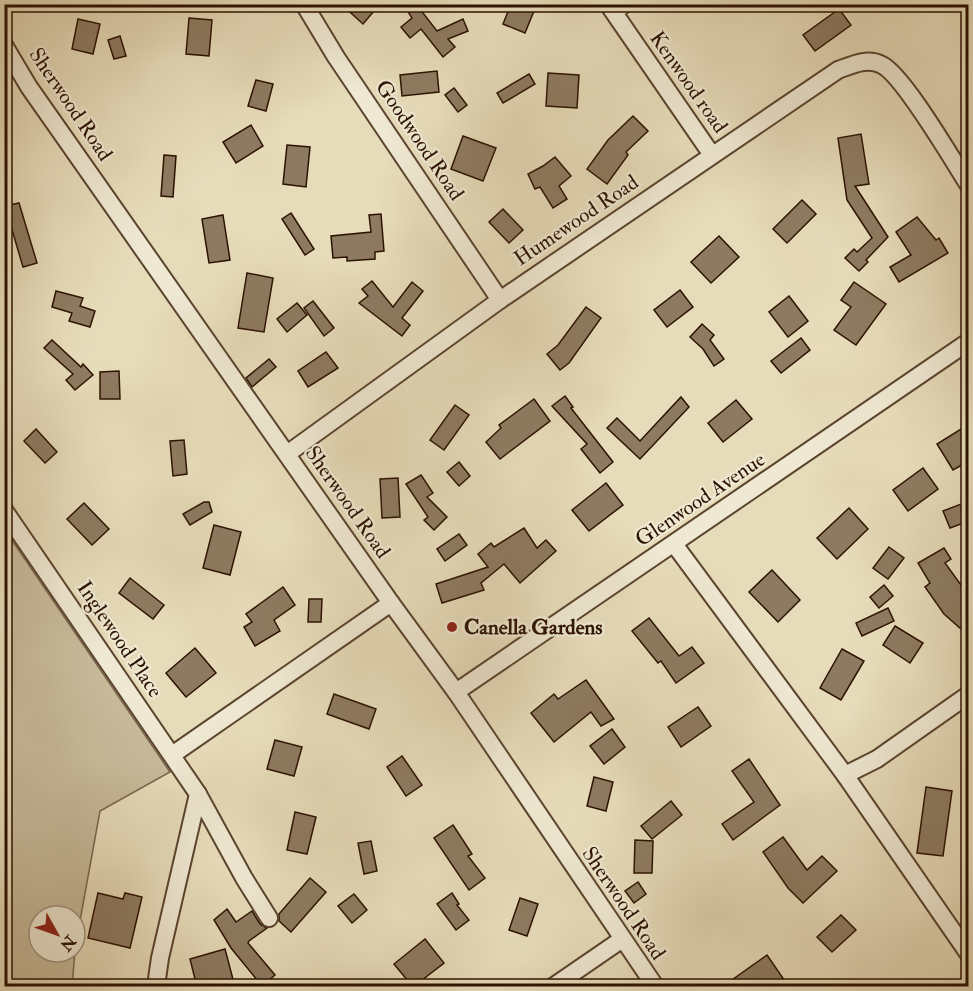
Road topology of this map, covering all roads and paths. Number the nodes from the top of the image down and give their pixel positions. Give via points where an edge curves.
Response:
1 (304, 4) edge
2 (633, 4) edge
3 (612, 10) edge
4 (4, 45) edge
5 (712, 155) junction
6 (969, 184) edge
7 (500, 300) junction
8 (969, 342) edge
9 (287, 454) junction
10 (4, 510) edge
11 (674, 544) junction
12 (391, 603) junction
13 (456, 692) junction
14 (969, 695) edge
15 (172, 754) junction
16 (845, 775) junction
17 (198, 794) junction
18 (269, 918) dead end
19 (621, 940) junction
20 (969, 952) edge
21 (156, 987) edge
22 (554, 987) edge
23 (655, 987) edge

1 - 7 street, Goodwood Road
2 - 3 lane
3 - 5 street, Kenwood road
4 - 9 street, Sherwood Road via 29,87
5 - 6 street, Humewood Road via 838,70 869,62 881,64 900,80
5 - 7 street, Humewood Road
7 - 9 street, Humewood Road
8 - 11 street, Glenwood Avenue
9 - 12 street, Sherwood Road
10 - 15 street, Inglewood Place
11 - 13 street, Glenwood Avenue
11 - 16 street
12 - 13 street, Sherwood Road
12 - 15 street
13 - 19 street, Sherwood Road
14 - 16 street via 878,759
15 - 17 street, Inglewood Place
16 - 20 street
17 - 18 street, Inglewood Place
17 - 21 street
19 - 22 street
19 - 23 street, Sherwood Road

